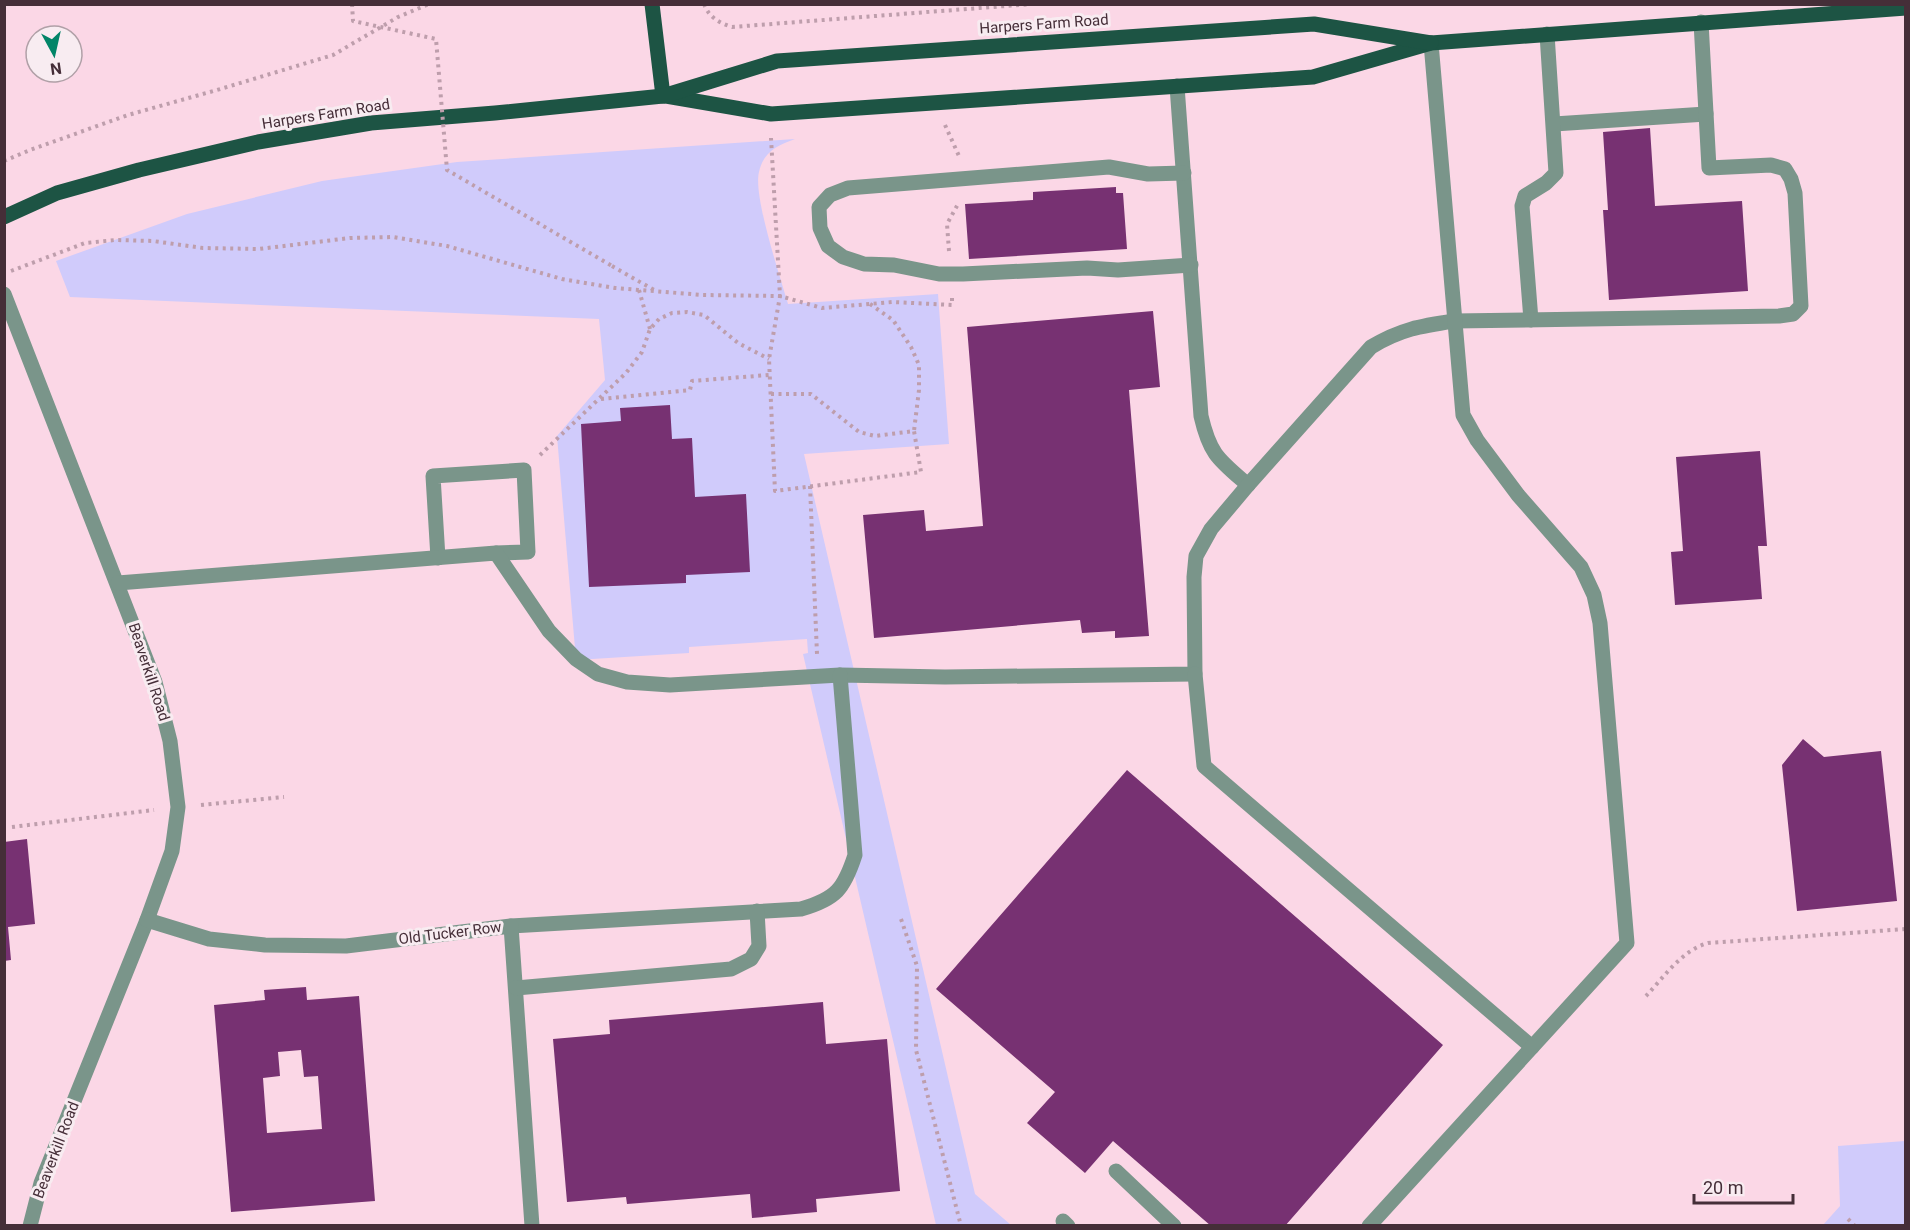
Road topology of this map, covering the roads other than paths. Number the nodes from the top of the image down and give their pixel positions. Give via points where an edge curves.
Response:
1 (652, 4) edge
2 (1874, 7) edge
3 (1905, 8) edge
4 (1701, 22) junction
5 (1546, 34) junction
6 (1431, 43) junction
7 (1177, 86) junction
8 (663, 96) junction
9 (1706, 114) junction
10 (1554, 124) junction
11 (1184, 173) junction
12 (4, 217) edge
13 (1191, 265) junction
14 (4, 294) edge
15 (1531, 320) junction
16 (1454, 321) junction
17 (1248, 485) junction
18 (496, 553) junction
19 (438, 558) junction
20 (118, 583) junction
21 (1196, 674) junction
22 (840, 675) junction
23 (757, 911) junction
24 (147, 920) junction
25 (511, 926) junction
26 (516, 988) junction
27 (1532, 1047) junction
28 (1116, 1171) dead end
29 (30, 1226) edge
30 (532, 1226) edge
31 (1174, 1226) edge
32 (1369, 1226) edge

1 - 8 main road
2 - 3 main road, Harpers Farm Road
2 - 4 main road, Harpers Farm Road
4 - 5 main road, Harpers Farm Road
4 - 9 street
5 - 6 main road, Harpers Farm Road
5 - 10 street
6 - 7 main road, Harpers Farm Road via 1314,77
6 - 8 main road, Harpers Farm Road via 1314,24 777,60
6 - 16 street
7 - 8 main road, Harpers Farm Road via 771,114
7 - 11 street
8 - 12 main road, Harpers Farm Road via 370,123 258,142 57,193
9 - 10 street
9 - 15 street via 1709,168 1771,165 1785,169 1791,179 1795,193 1800,306 1793,314 1779,316
10 - 15 street via 1556,173 1525,196 1522,206
11 - 13 street
11 - 13 street via 1148,174 1109,167 848,188 830,195 819,207 820,228 828,246 843,257 864,264 939,274
13 - 17 street via 1205,434 1218,459
14 - 20 street, Beaverkill Road
15 - 16 street
16 - 17 street via 1413,327 1371,347
16 - 27 street via 1463,415 1518,495 1581,567 1600,623 1627,943
17 - 21 street via 1210,530 1196,556
18 - 19 street
18 - 19 street via 528,552 524,470 433,476
18 - 22 street via 549,631 576,659 598,674 627,682 670,685
19 - 20 street
20 - 24 street, Beaverkill Road via 155,682 170,741 178,807 172,851
21 - 22 street
21 - 27 street via 1204,766
22 - 23 street, Old Tucker Row via 855,855 848,877 822,903 801,909
23 - 25 street, Old Tucker Row
23 - 26 street via 759,946 751,959 731,969
24 - 25 street, Old Tucker Row via 209,939 265,945 346,946
24 - 29 street, Beaverkill Road via 41,1183
25 - 26 street
26 - 30 street
27 - 32 street
28 - 31 street

